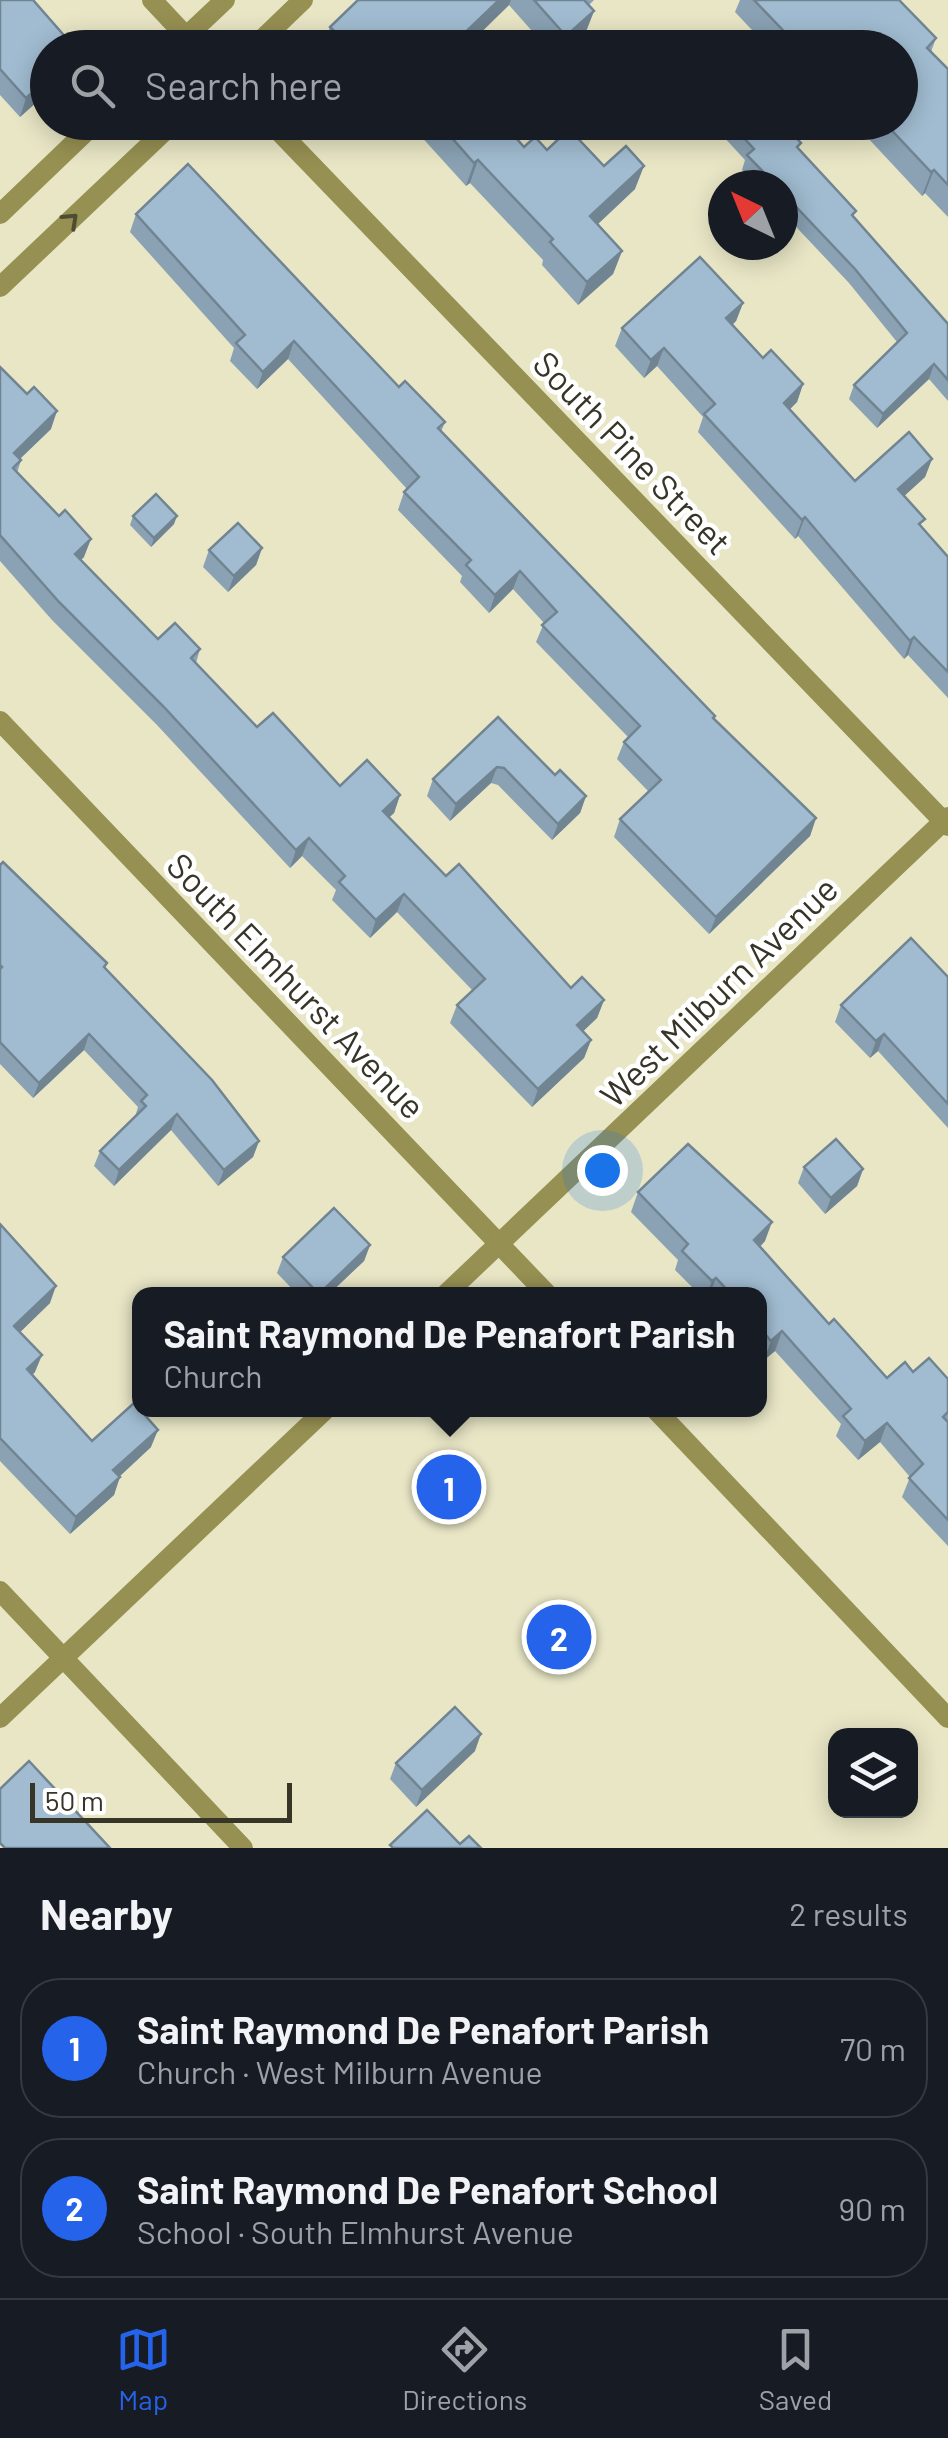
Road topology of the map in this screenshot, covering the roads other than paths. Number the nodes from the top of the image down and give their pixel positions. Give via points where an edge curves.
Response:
1 (152, 0) edge
2 (225, 0) edge
3 (303, 0) edge
4 (175, 30) edge
5 (198, 30) edge
6 (272, 30) edge
7 (77, 140) edge
8 (155, 140) edge
9 (287, 140) edge
10 (0, 214) edge
11 (0, 287) edge
12 (0, 720) edge
13 (947, 822) edge
14 (499, 1244) junction
15 (453, 1287) edge
16 (540, 1287) edge
17 (318, 1417) edge
18 (663, 1417) edge
19 (0, 1591) edge
20 (64, 1657) junction
21 (0, 1718) edge
22 (948, 1718) edge
23 (243, 1848) edge

1 - 4 street
2 - 5 street
3 - 6 street
7 - 10 street
11 -> 8 street
9 - 13 street, South Pine Street
12 - 14 street, South Elmhurst Avenue
13 - 14 street, West Milburn Avenue
14 - 15 street, West Milburn Avenue
14 - 16 street, South Elmhurst Avenue
17 - 20 street
18 - 22 street
19 - 20 street
20 - 21 street
20 - 23 street

